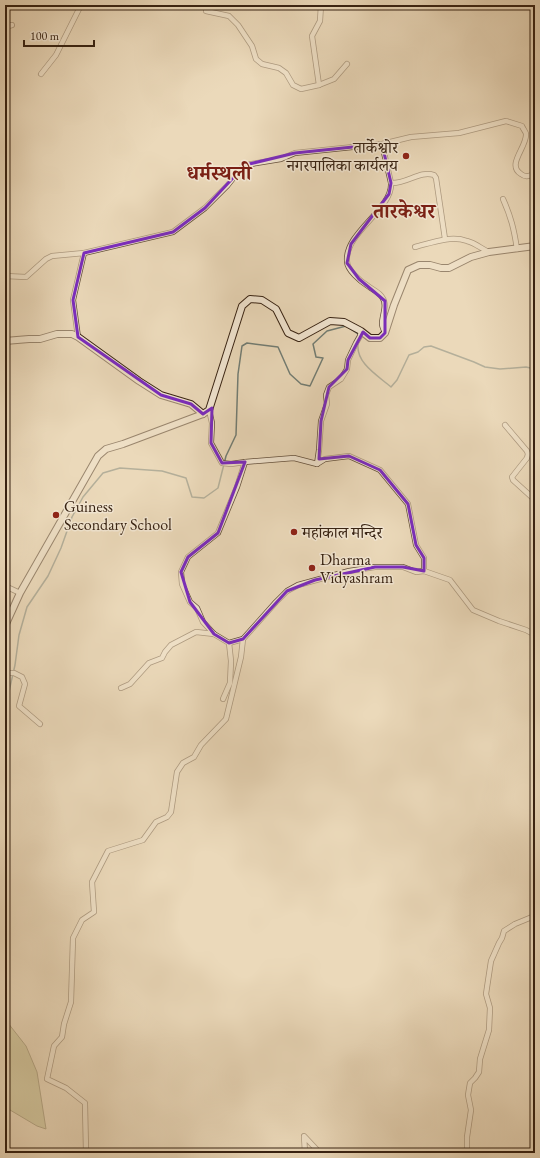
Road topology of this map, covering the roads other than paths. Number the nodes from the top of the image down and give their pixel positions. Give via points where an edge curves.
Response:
1 (81, 5) edge
2 (321, 5) edge
3 (206, 12) dead end
4 (12, 25) dead end
5 (5, 27) edge
6 (347, 64) dead end
7 (41, 74) dead end
8 (319, 85) junction
9 (382, 144) junction
10 (535, 173) edge
11 (391, 183) junction
12 (503, 199) dead end
13 (445, 239) junction
14 (535, 246) edge
15 (415, 247) dead end
16 (516, 248) junction
17 (490, 252) junction
18 (84, 253) junction
19 (5, 276) edge
20 (385, 333) junction
21 (361, 334) junction
22 (78, 336) junction
23 (5, 341) edge
24 (209, 410) junction
25 (203, 414) junction
26 (505, 425) dead end
27 (245, 462) junction
28 (317, 464) junction
29 (535, 500) edge
30 (424, 571) junction
31 (5, 586) edge
32 (20, 593) junction
33 (5, 626) edge
34 (214, 634) junction
35 (535, 634) edge
36 (243, 639) junction
37 (229, 643) junction
38 (5, 672) edge
39 (121, 688) dead end
40 (223, 698) dead end
41 (40, 724) dead end
42 (535, 916) edge
43 (86, 1153) edge
44 (306, 1153) edge
45 (320, 1153) edge
46 (463, 1153) edge

1 - 7 street via 56,55
2 - 8 street via 320,22 312,36
3 - 8 street via 229,16 252,46 256,59 262,64 279,68 286,73 293,85 300,89
4 - 5 street
6 - 8 street via 334,78
9 - 10 street via 411,137 459,133 506,121 522,126 526,134 515,164 516,171 522,176
9 - 11 street
9 - 18 street via 295,153 281,159 245,165 205,208 173,232
11 - 13 street via 419,175 434,175
11 - 20 street via 389,194 382,205 347,252 347,263 351,270 385,301 382,325
12 - 16 street via 514,229
13 - 15 street
13 - 17 street via 467,241
14 - 16 street
16 - 17 street
17 - 20 street via 471,257 449,268 419,265 408,270
18 - 19 street via 52,256 26,277
18 - 22 street via 73,300
20 - 21 street via 380,338 370,338
21 - 24 street via 344,322 330,321 299,338 288,333 276,309 262,300 250,299 242,306
21 - 28 street via 348,360 347,369 341,379 329,387 326,395 327,404 320,421
22 - 23 street via 61,334 40,339
22 - 25 street via 161,395 191,404
24 - 25 street
24 - 27 street via 212,423 211,443 222,463
25 - 32 street via 106,449 98,456
26 - 29 street via 528,454 512,477 513,480
27 - 28 street via 294,458
27 - 34 street via 218,533 188,557 181,572 182,584 190,602
28 - 30 street via 325,459 349,456 380,470 408,504 416,545 424,558
30 - 35 street via 450,580 473,610
30 - 36 street via 416,572 403,567 375,567 349,571 298,585 287,591
31 - 32 street
32 - 33 street
34 - 37 street
34 - 39 street via 196,632 171,645 162,658 149,663 130,684
36 - 37 street
36 - 43 street via 226,719 201,745 194,757 183,764 177,772 171,812 167,817 156,822 143,840 108,851 92,882 94,912 82,920 73,938 71,1002 62,1037 54,1046 48,1078 85,1103
37 - 40 street via 230,683
38 - 41 street via 22,677 25,684 19,706
42 - 46 street via 504,931 491,961 486,994 490,1008 489,1030 480,1059 479,1072 470,1083 467,1149
44 - 45 street via 304,1136

